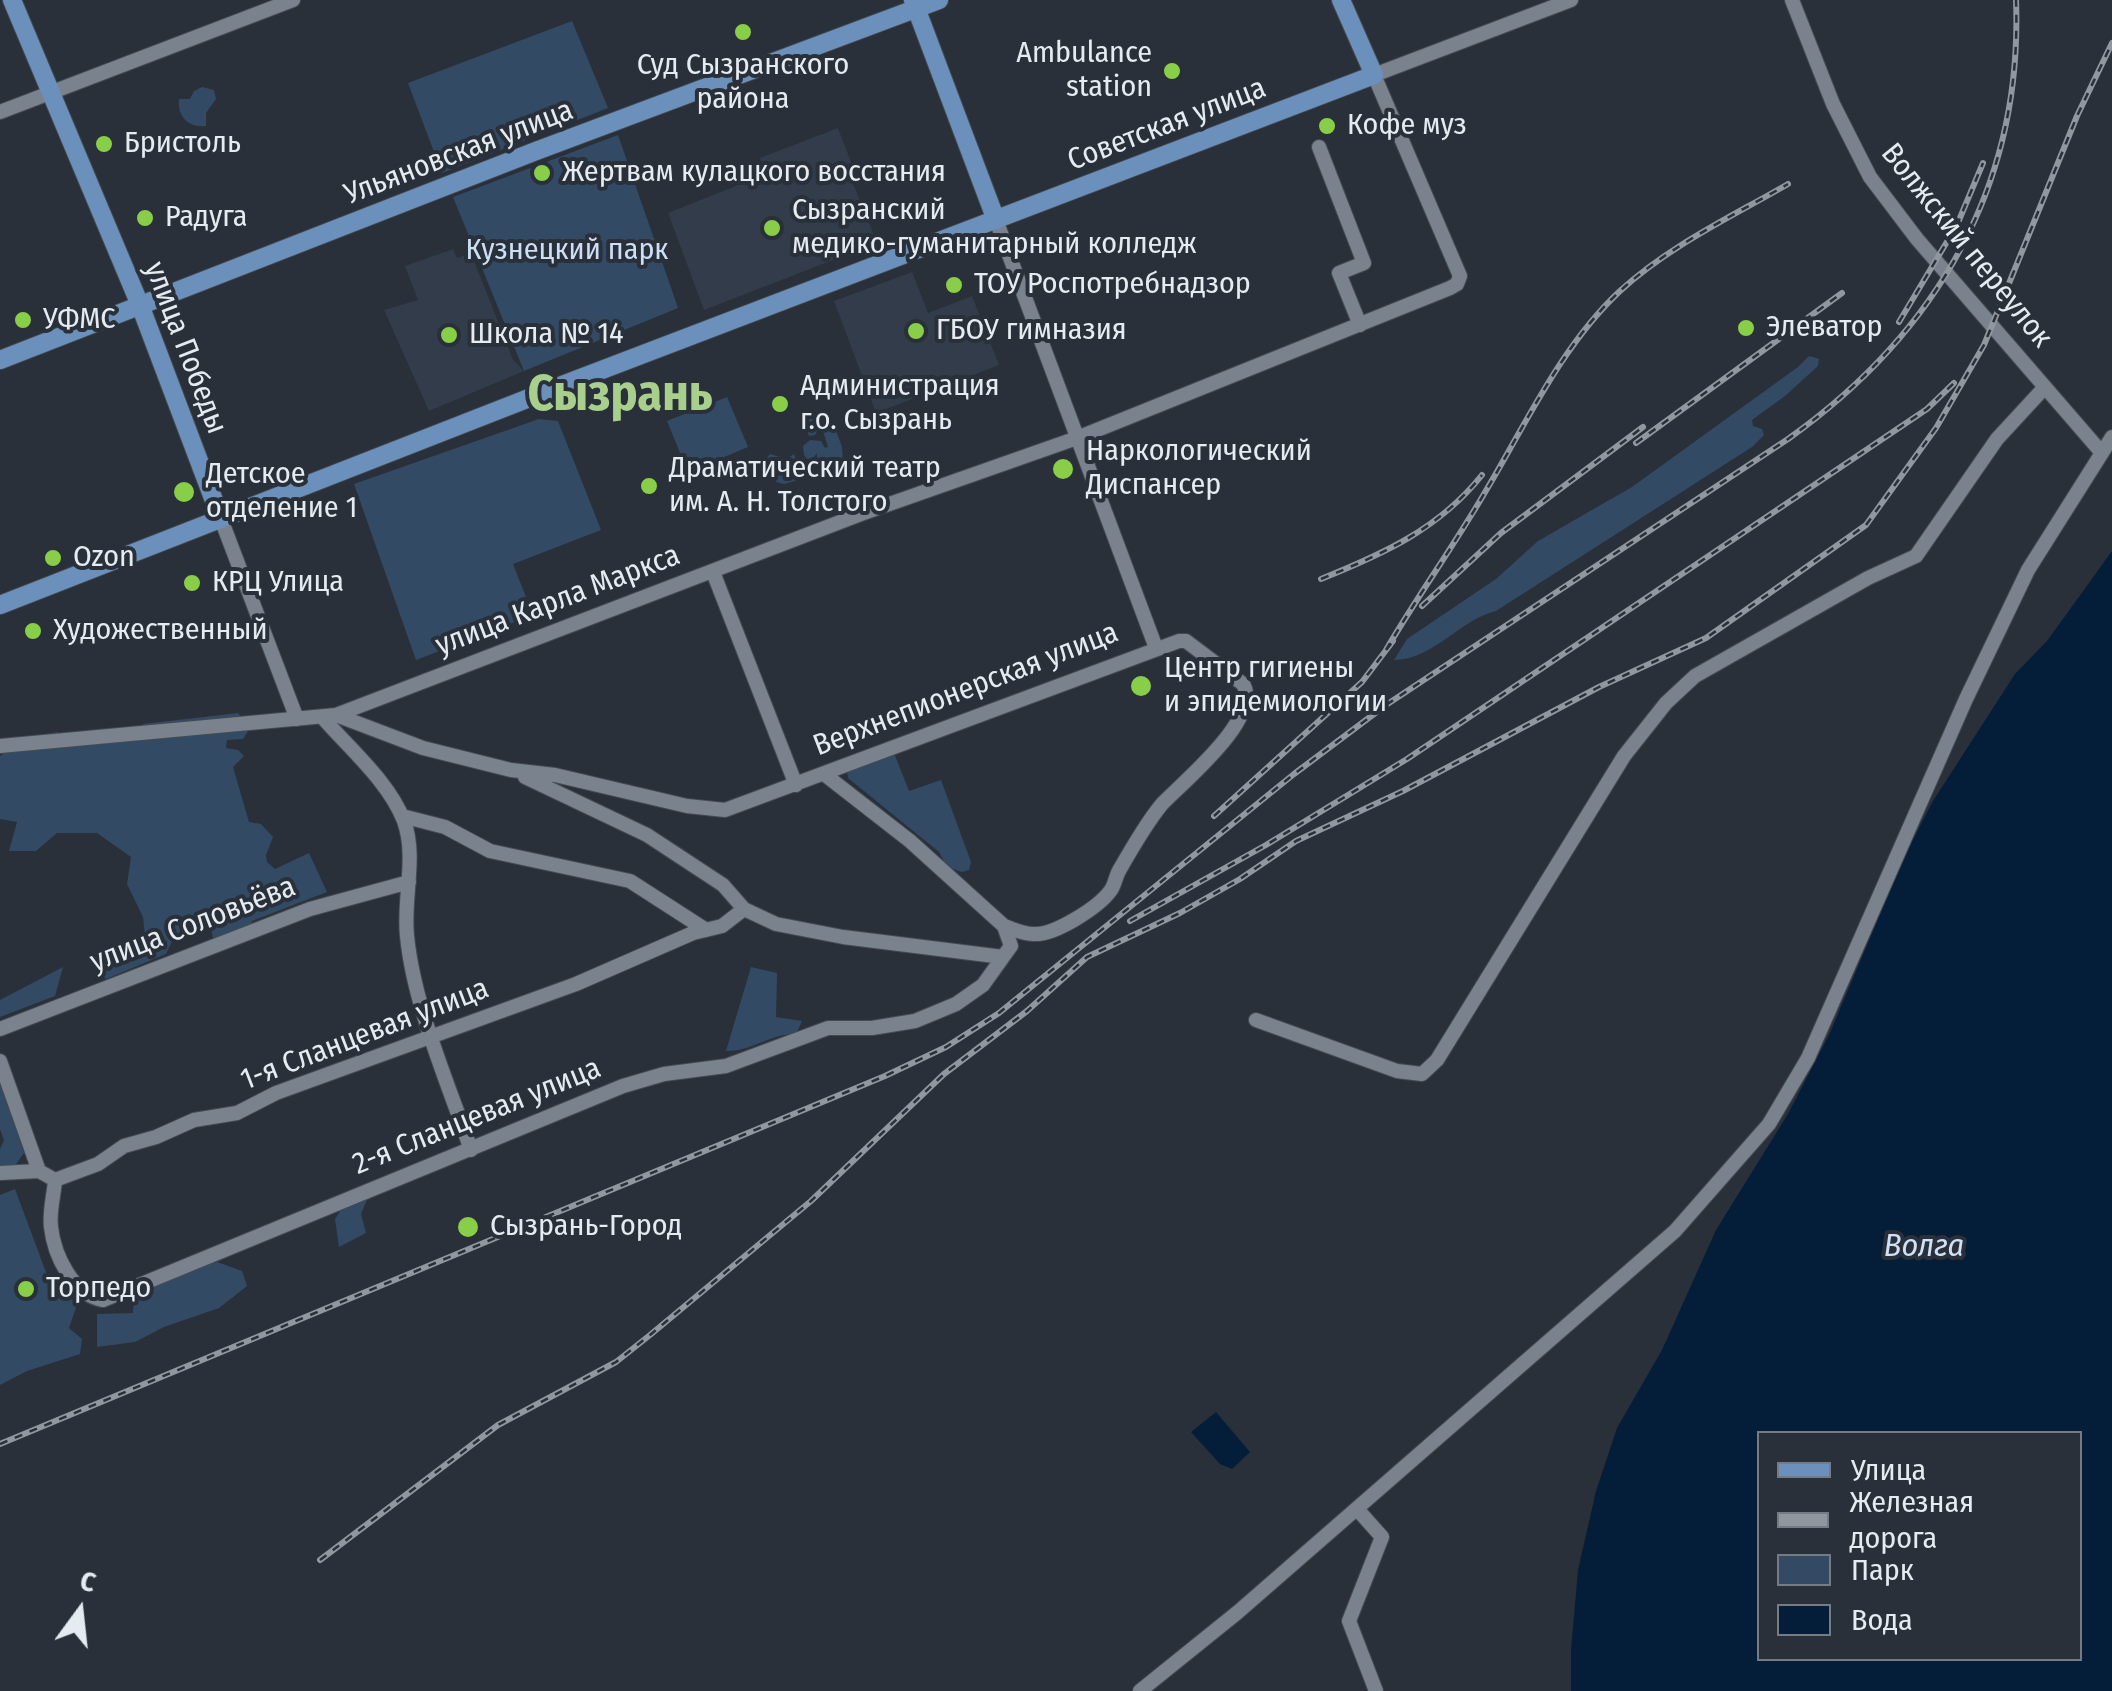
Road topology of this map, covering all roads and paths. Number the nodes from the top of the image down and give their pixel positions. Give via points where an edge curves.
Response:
1 (12, 0) edge
2 (293, 0) edge
3 (939, 0) edge
4 (1341, 0) edge
5 (1571, 0) edge
6 (1792, 0) edge
7 (915, 4) edge
8 (1374, 75) junction
9 (51, 93) junction
10 (0, 112) edge
11 (1319, 147) dead end
12 (996, 220) junction
13 (140, 305) junction
14 (1360, 325) junction
15 (0, 360) edge
16 (2045, 388) junction
17 (1077, 438) junction
18 (2112, 438) edge
19 (2102, 453) junction
20 (221, 519) junction
21 (713, 572) junction
22 (0, 605) edge
23 (1156, 648) junction
24 (329, 716) junction
25 (297, 719) junction
26 (0, 746) edge
27 (511, 770) junction
28 (824, 774) junction
29 (796, 784) junction
30 (402, 816) junction
31 (408, 882) junction
32 (744, 909) junction
33 (1004, 926) junction
34 (706, 930) junction
35 (1007, 952) junction
36 (1256, 1020) dead end
37 (0, 1028) edge
38 (433, 1038) junction
39 (0, 1061) edge
40 (471, 1150) junction
41 (39, 1170) junction
42 (0, 1173) edge
43 (55, 1180) junction
44 (1357, 1509) junction
45 (1140, 1691) edge
46 (1376, 1691) edge

1 - 9 main road, улица Победы
2 - 9 street
3 - 7 main road, Ульяновская улица
4 - 8 main road
5 - 8 street, Советская улица
6 - 16 street, Волжский переулок via 1870,177
7 - 12 main road
7 - 13 main road, Ульяновская улица
8 - 12 main road, Советская улица
8 - 14 street, улица Карла Маркса via 1460,276 1450,288
9 - 10 street
9 - 13 main road, улица Победы
11 - 14 street via 1364,263 1339,273
12 - 17 street
12 - 20 main road, Советская улица
13 - 15 main road, Ульяновская улица
13 - 20 main road, улица Победы
14 - 17 street, улица Карла Маркса
16 - 19 street, Волжский переулок
16 - 36 street via 1998,438 1916,556 1694,676 1666,703 1624,756 1437,1060 1422,1074
17 - 21 street, улица Карла Маркса
17 - 23 street
18 - 19 street
19 - 44 street via 2018,589 1808,1058 1769,1124 1675,1231
20 - 22 main road, Советская улица
20 - 25 street, улица Победы
21 - 24 street, улица Карла Маркса
21 - 29 street
23 - 28 street, Верхнепионерская улица
23 - 33 street via 1186,640 1242,684 1246,703 1215,752 1162,805 1112,890 1044,934
24 - 25 street, улица Карла Маркса
24 - 27 street
24 - 30 street
25 - 26 street, улица Карла Маркса
27 - 29 street, Верхнепионерская улица via 725,810
27 - 32 street via 647,835 723,885
28 - 29 street, Верхнепионерская улица
28 - 33 street
30 - 31 street
30 - 34 street via 490,850 630,881
31 - 37 street, улица Соловьёва via 310,909
31 - 38 street via 407,935
32 - 34 street, 1-я Сланцевая улица
32 - 35 street via 776,924 843,938
33 - 35 street
34 - 38 street, 1-я Сланцевая улица
35 - 40 street, 2-я Сланцевая улица via 983,985 915,1021 828,1028 726,1066 664,1074
38 - 40 street
38 - 43 street, 1-я Сланцевая улица via 237,1113 194,1120 124,1146
39 - 41 street
40 - 43 street, 2-я Сланцевая улица via 103,1300 73,1280 56,1252 50,1224
41 - 42 street
41 - 43 street
44 - 45 street
44 - 46 street via 1382,1537 1350,1621

